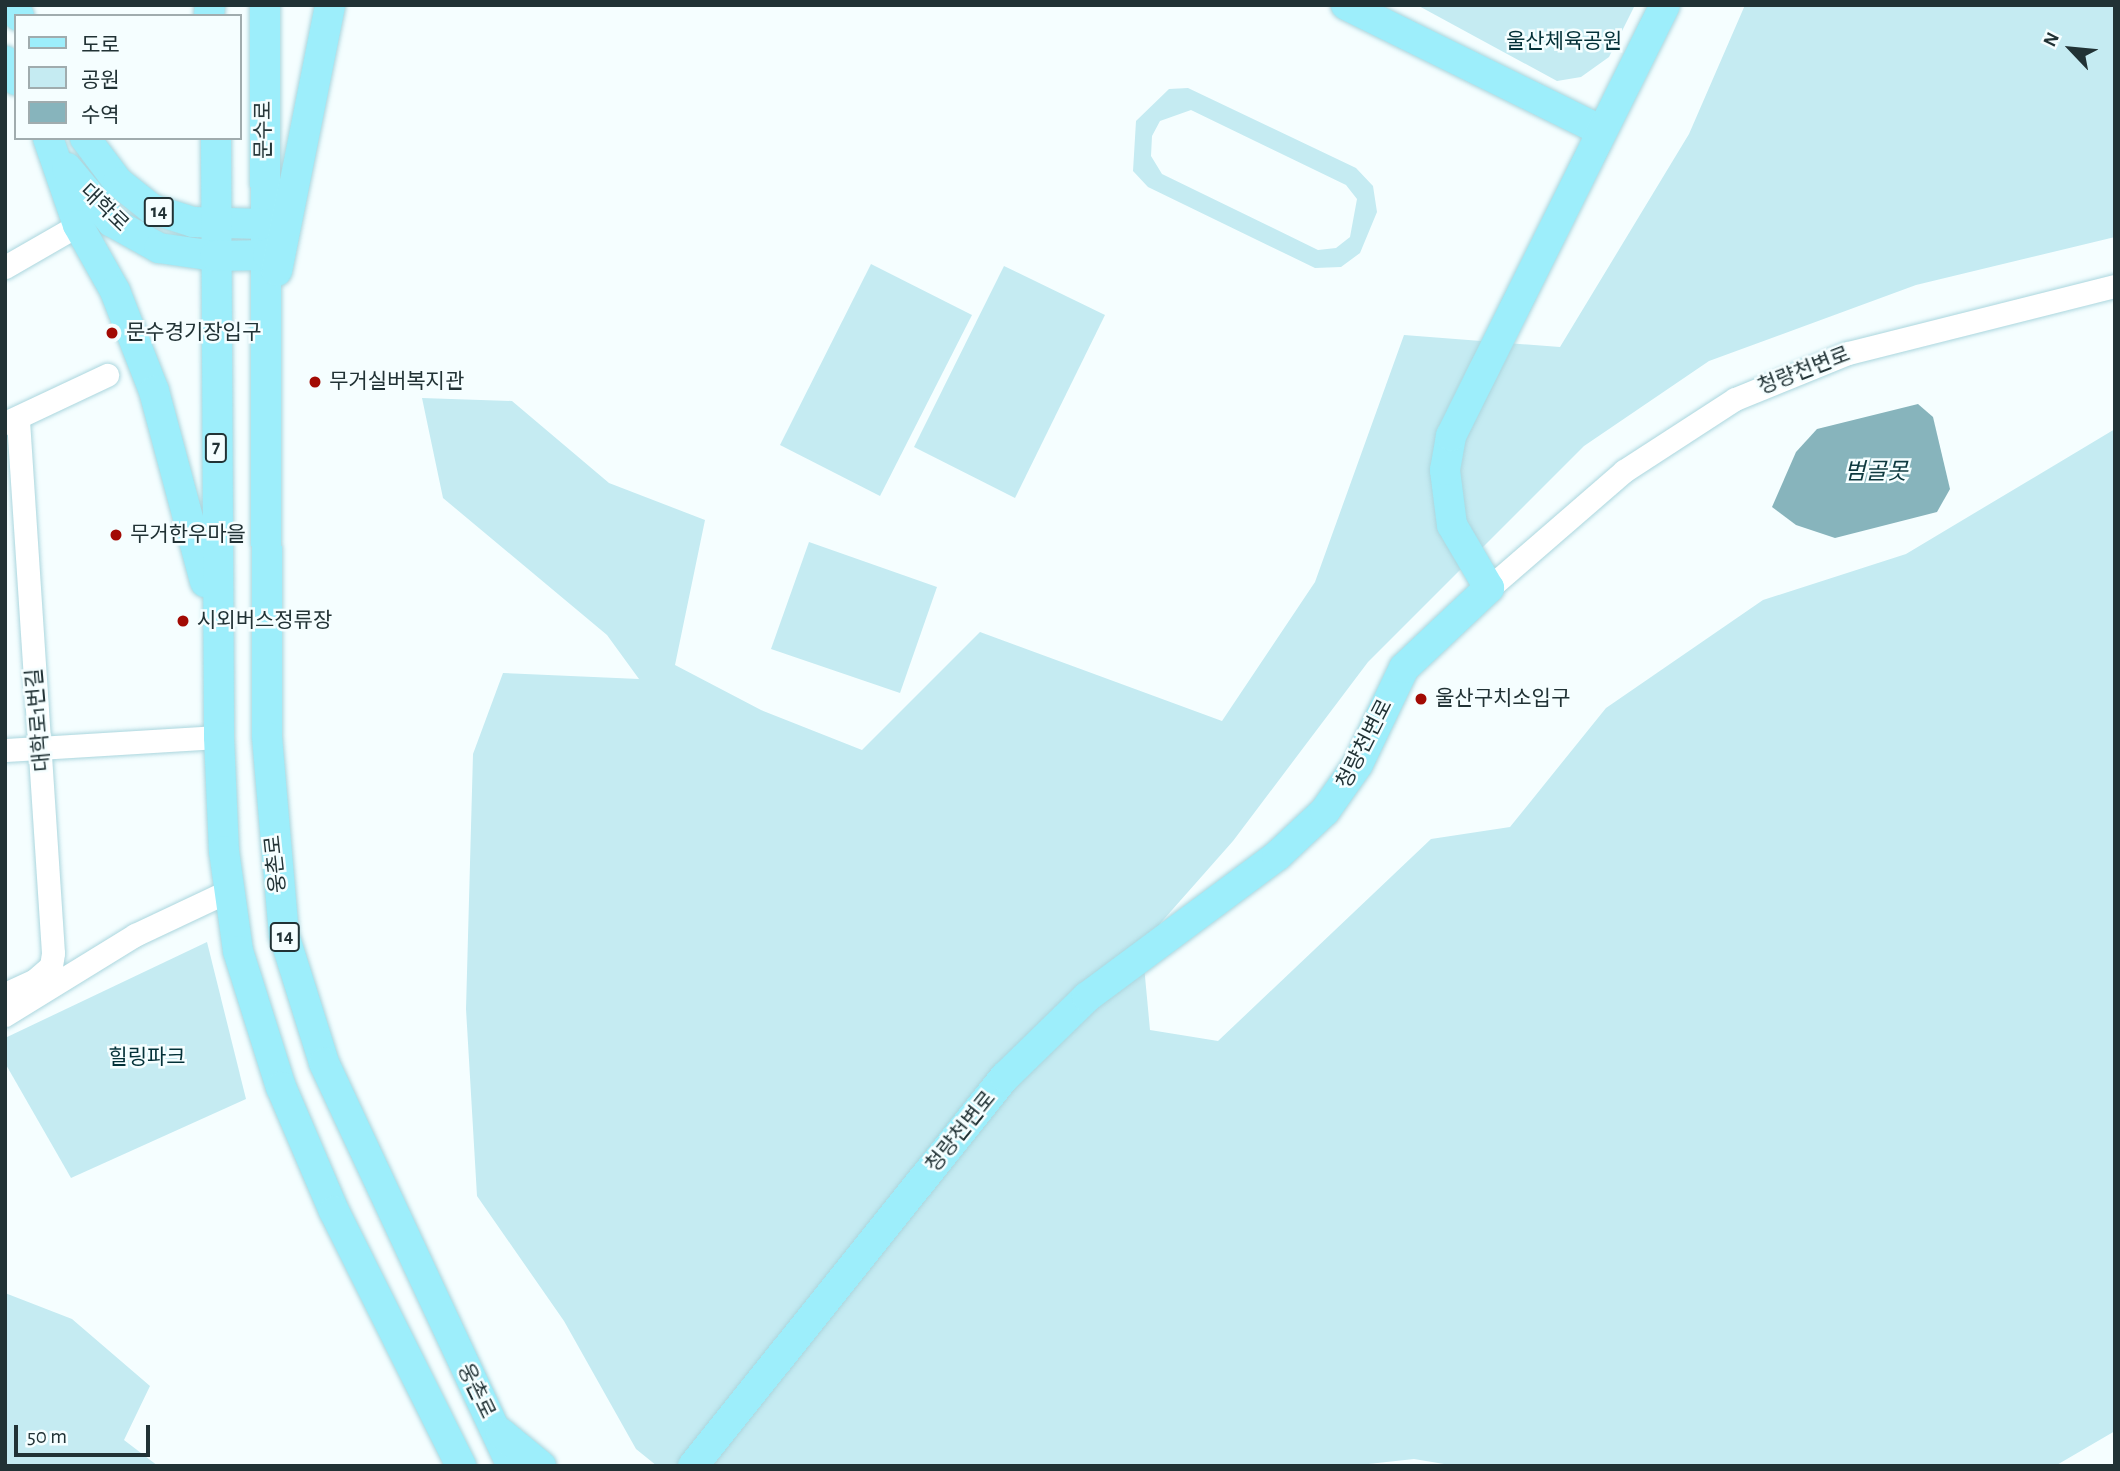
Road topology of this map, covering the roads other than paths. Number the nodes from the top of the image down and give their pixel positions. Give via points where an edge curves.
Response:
1 (265, 5) edge
2 (330, 5) edge
3 (1346, 5) edge
4 (1665, 5) edge
5 (5, 61) edge
6 (14, 77) edge
7 (1602, 131) junction
8 (49, 140) edge
9 (49, 140) edge
10 (86, 140) edge
11 (216, 140) edge
12 (215, 223) junction
13 (78, 225) junction
14 (270, 240) junction
15 (215, 256) junction
16 (5, 267) edge
17 (2115, 286) edge
18 (107, 375) dead end
19 (11, 422) edge
20 (1489, 588) junction
21 (219, 640) junction
22 (219, 737) junction
23 (43, 748) junction
24 (5, 750) edge
25 (228, 891) junction
26 (5, 994) edge
27 (5, 1015) edge
28 (491, 1424) junction
29 (461, 1466) edge
30 (512, 1466) edge
31 (541, 1466) edge
32 (693, 1466) edge

1 - 14 main road, 문수로
2 - 14 main road
3 - 7 main road
4 - 7 main road
5 - 6 main road
7 - 20 main road via 1451,436 1445,470 1452,524
8 - 13 main road
9 - 15 main road, 대학로 via 86,195 120,227 159,248
10 - 12 main road, 대학로 / 14 via 118,182 152,209
11 - 12 main road
12 - 14 main road, 대학로 / 14
12 - 15 main road
13 - 16 street
13 - 21 main road via 115,291 154,391
14 - 15 main road, 대학로
14 - 28 main road, 웅촌로 / 14 via 264,361 267,737 284,935 324,1063
15 - 21 main road, 7
17 - 20 street, 청량천변로 via 1848,353 1735,399 1624,471
18 - 19 street, 대학로1번길
19 - 23 street, 대학로1번길
20 - 32 main road, 청량천변로 via 1404,668 1359,764 1325,811 1277,856 1087,996 1005,1077
21 - 22 main road, 14
22 - 23 street
22 - 25 main road, 14
23 - 24 street
23 - 26 street, 대학로1번길 via 51,966 35,980
25 - 27 street via 135,935
25 - 29 main road, 14 via 254,1010 281,1087 334,1211
28 - 30 main road, 웅촌로 / 14
28 - 31 main road

